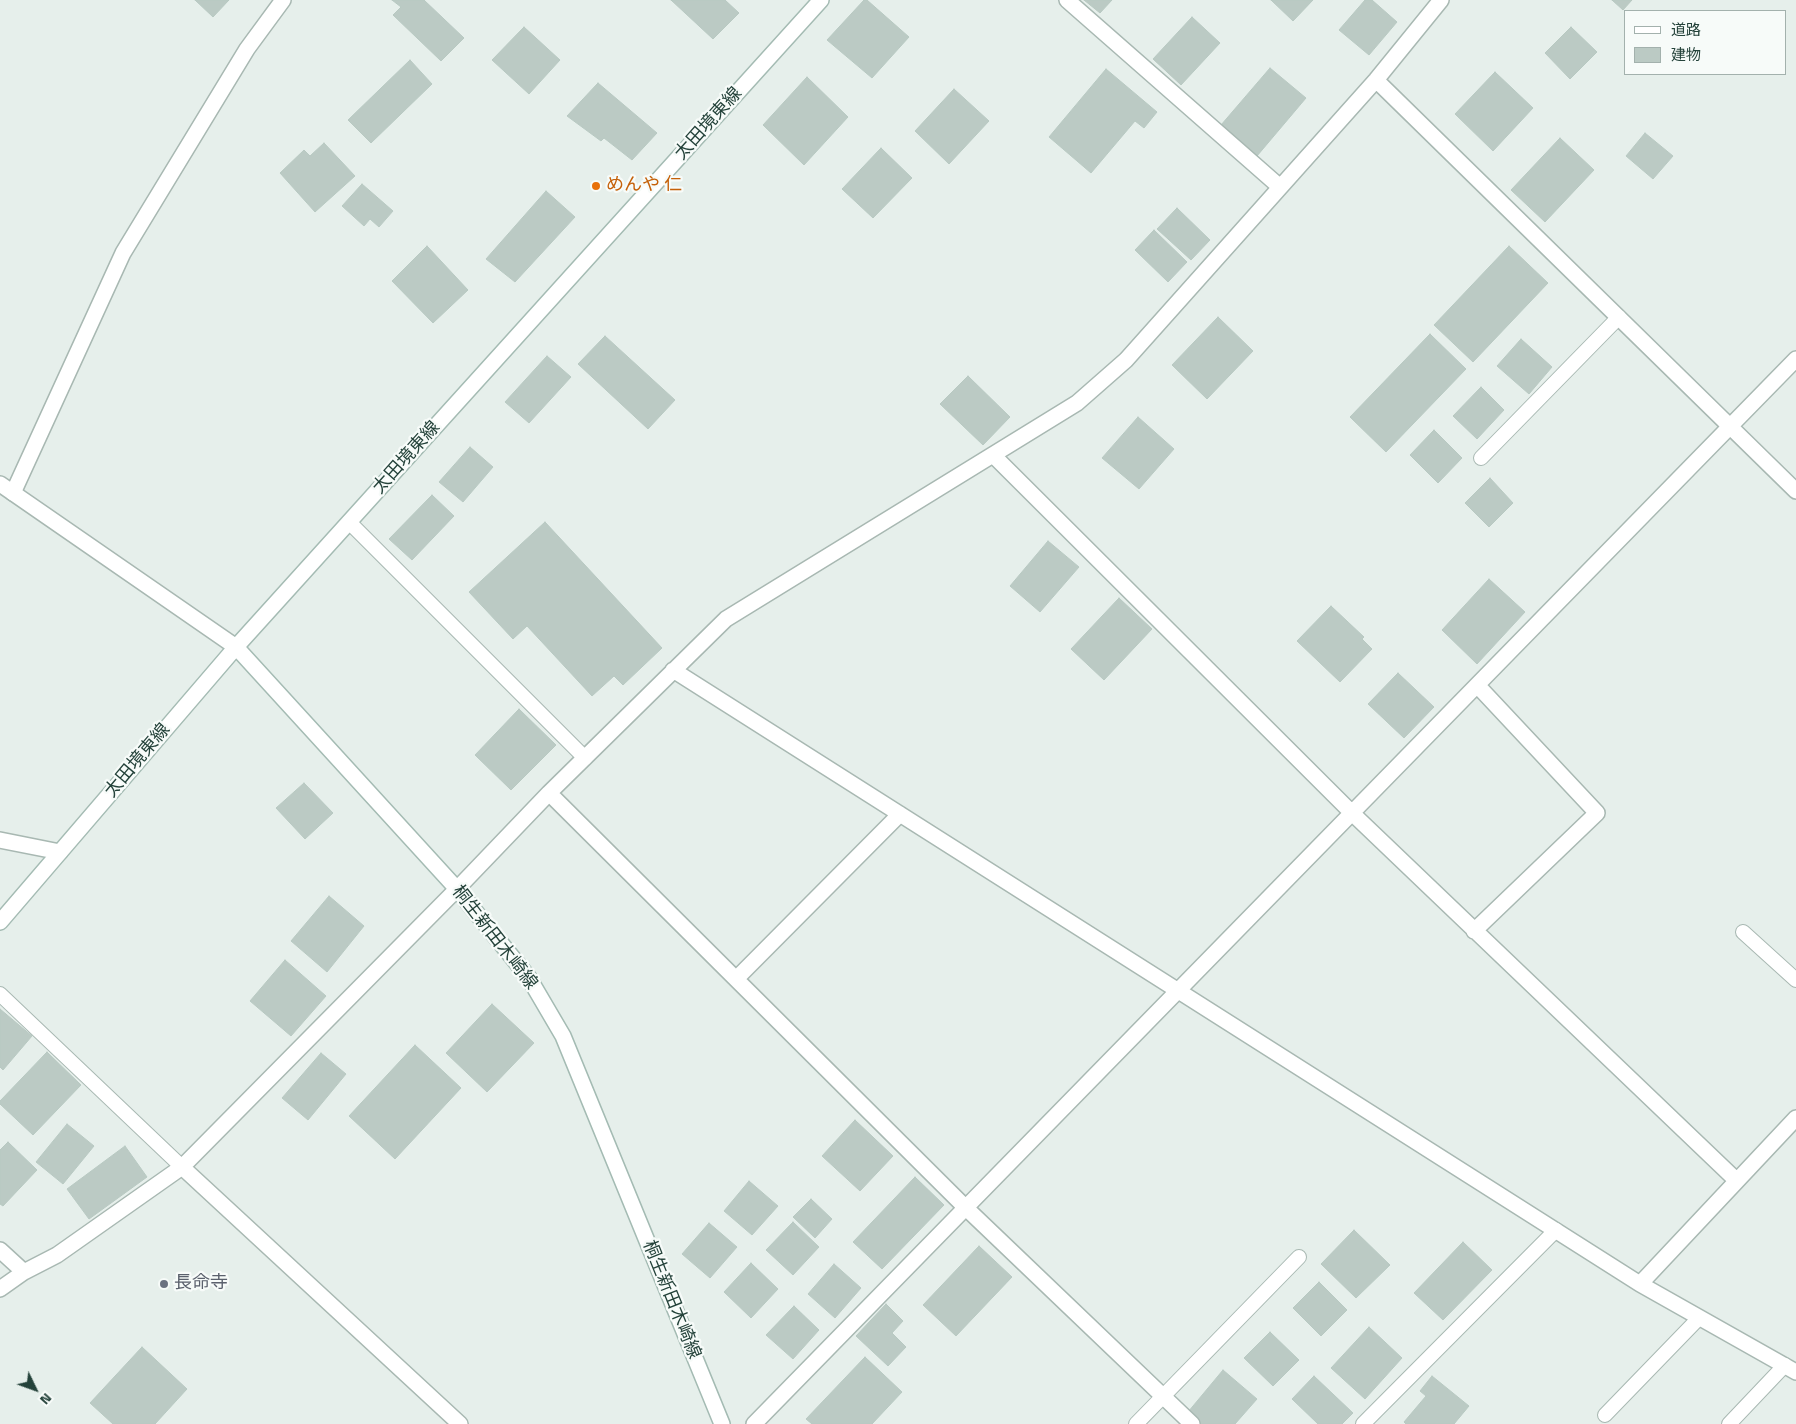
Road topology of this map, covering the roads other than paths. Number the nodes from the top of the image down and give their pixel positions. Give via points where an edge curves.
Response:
1 (283, 0) edge
2 (821, 0) edge
3 (1067, 0) edge
4 (1441, 0) edge
5 (1376, 80) junction
6 (1280, 187) junction
7 (1619, 317) junction
8 (1796, 359) edge
9 (1731, 426) junction
10 (993, 454) junction
11 (1481, 458) dead end
12 (0, 484) edge
13 (1796, 491) edge
14 (12, 494) junction
15 (349, 522) junction
16 (236, 647) junction
17 (673, 670) junction
18 (1477, 686) junction
19 (584, 758) junction
20 (549, 793) junction
21 (1352, 813) junction
22 (900, 814) junction
23 (0, 840) edge
24 (60, 852) junction
25 (457, 889) junction
26 (0, 922) edge
27 (1474, 931) junction
28 (1743, 932) dead end
29 (736, 979) junction
30 (1796, 980) edge
31 (1178, 990) junction
32 (0, 994) edge
33 (1796, 1118) edge
34 (182, 1166) junction
35 (1736, 1180) junction
36 (966, 1208) junction
37 (1556, 1230) junction
38 (0, 1250) edge
39 (1299, 1256) dead end
40 (24, 1272) junction
41 (1640, 1284) junction
42 (0, 1289) edge
43 (1699, 1318) junction
44 (1790, 1368) edge
45 (1163, 1396) junction
46 (1605, 1415) dead end
47 (460, 1424) edge
48 (722, 1424) edge
49 (754, 1424) edge
50 (1136, 1424) edge
51 (1192, 1424) edge
52 (1363, 1424) edge
53 (1729, 1424) edge

1 - 14 street via 247,49 123,253
2 - 15 street, 太田境東線
3 - 6 street
4 - 5 street
5 - 6 street
5 - 7 street
6 - 10 street via 1126,360 1077,402
7 - 9 street
7 - 11 lane
8 - 9 street
9 - 13 street
9 - 18 street
10 - 17 street via 726,619
10 - 21 street
12 - 14 street, 桐生新田木崎線
14 - 16 street, 桐生新田木崎線
15 - 16 street, 太田境東線
15 - 19 lane
16 - 24 street, 太田境東線
16 - 25 street, 桐生新田木崎線
17 - 19 street
17 - 22 street
18 - 21 street
18 - 27 street via 1597,812
19 - 20 street
20 - 25 street
20 - 29 street
21 - 27 street
21 - 31 street
22 - 29 street
22 - 31 street
23 - 24 street
24 - 26 street, 太田境東線
25 - 34 street
25 - 48 street, 桐生新田木崎線 via 529,978 563,1036
27 - 35 street
28 - 30 lane
29 - 36 street
31 - 36 street
31 - 37 street
32 - 34 lane
33 - 35 street
34 - 40 street via 57,1255
34 - 47 street
35 - 41 street
36 - 45 street
36 - 49 street
37 - 41 street
37 - 52 lane
38 - 40 street
39 - 45 lane
40 - 42 street
41 - 43 street
43 - 44 street
43 - 46 lane
44 - 53 lane
45 - 50 lane
45 - 51 street

